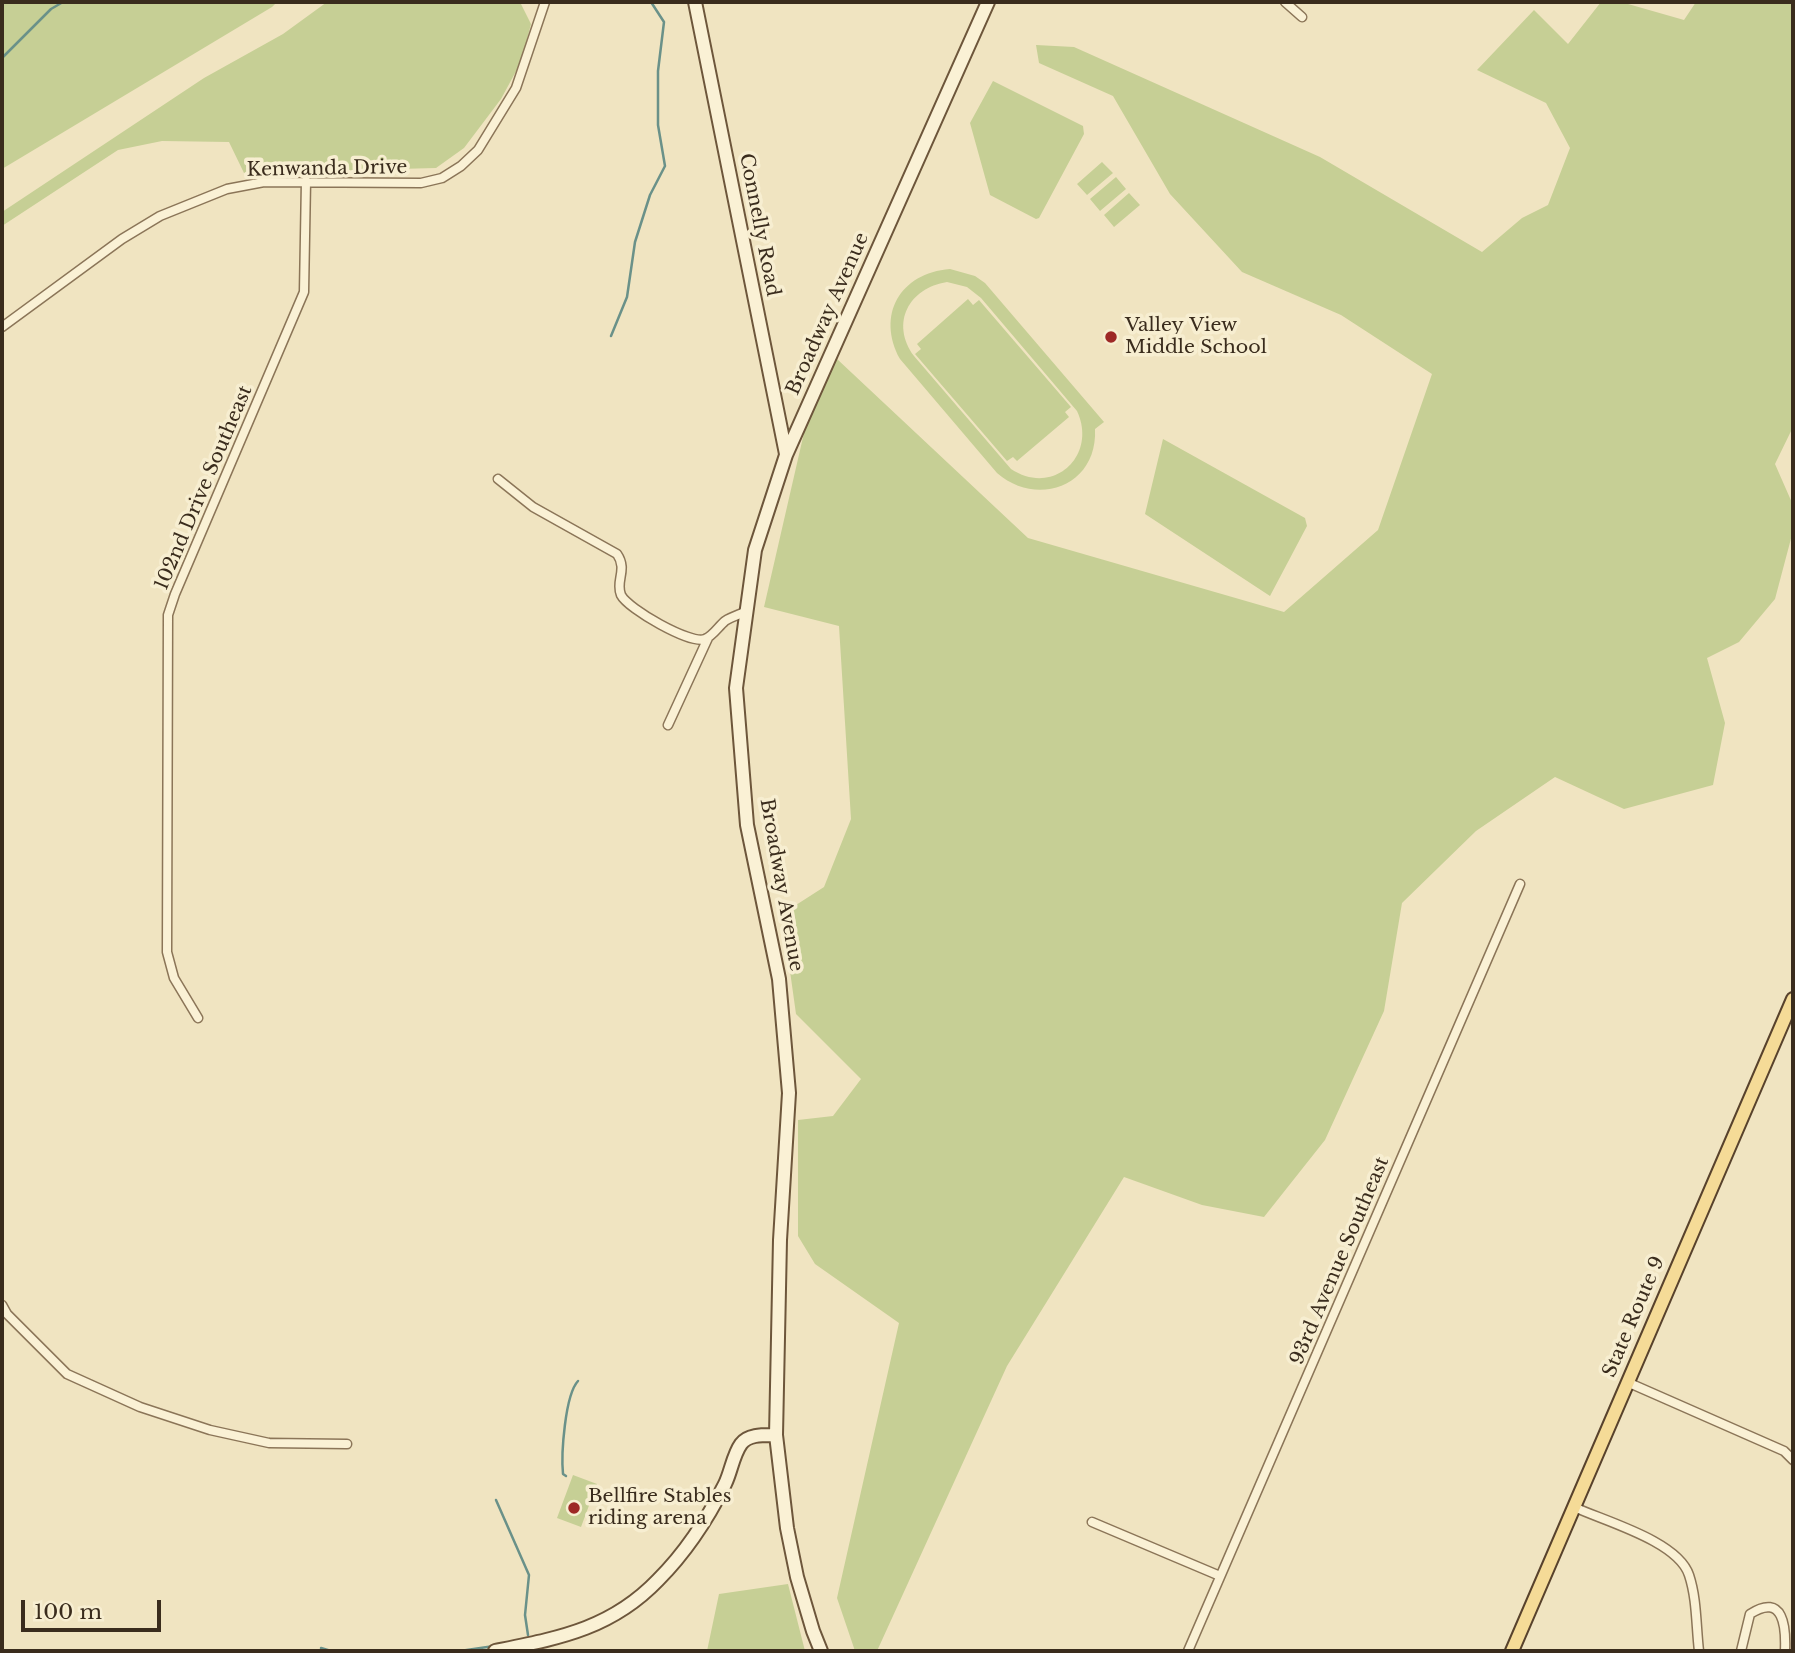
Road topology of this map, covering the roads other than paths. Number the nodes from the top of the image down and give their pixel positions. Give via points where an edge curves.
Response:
1 (545, 2) edge
2 (695, 2) edge
3 (988, 2) edge
4 (1285, 2) edge
5 (1302, 18) dead end
6 (306, 181) junction
7 (2, 327) edge
8 (786, 455) junction
9 (498, 479) dead end
10 (745, 612) junction
11 (708, 638) junction
12 (668, 725) dead end
13 (1520, 884) dead end
14 (1793, 999) edge
15 (1790, 1016) edge
16 (198, 1018) dead end
17 (2, 1305) edge
18 (4, 1315) edge
19 (1627, 1382) junction
20 (776, 1435) junction
21 (347, 1444) dead end
22 (1793, 1461) edge
23 (1574, 1507) junction
24 (1093, 1522) dead end
25 (1220, 1576) junction
26 (495, 1651) edge
27 (821, 1651) edge
28 (1188, 1651) edge
29 (1512, 1651) edge
30 (1699, 1651) edge
31 (1741, 1651) edge
32 (1785, 1651) edge

1 - 6 street, Kenwanda Drive via 516,88 478,150 461,166 442,178 421,183
2 - 8 street, Connelly Road
3 - 8 street, Broadway Avenue
4 - 5 street
6 - 7 street, Kenwanda Drive via 228,189 160,216
6 - 16 street, 102nd Drive Southeast via 304,292 169,615 167,952 174,978
8 - 10 street, Broadway Avenue via 755,550
9 - 11 street via 533,506 617,554 622,562 620,592 632,607 694,640
10 - 11 street via 725,621
10 - 20 street, Broadway Avenue via 736,688 747,825 779,979 789,1093
11 - 12 street
13 - 25 street, 93rd Avenue Southeast
14 - 15 main road, State Route 9
15 - 19 main road, State Route 9
17 - 18 street
18 - 21 street via 67,1374 140,1407 269,1443
19 - 22 street via 1784,1451
19 - 23 main road, State Route 9
20 - 26 street via 758,1435 740,1444 725,1483 697,1531 660,1579 636,1601 583,1631
20 - 27 street, Broadway Avenue via 797,1577
23 - 29 main road, State Route 9
23 - 30 street via 1650,1539 1681,1563 1693,1590
24 - 25 street
25 - 28 street, 93rd Avenue Southeast
31 - 32 street via 1750,1614 1768,1609 1780,1614 1786,1624

